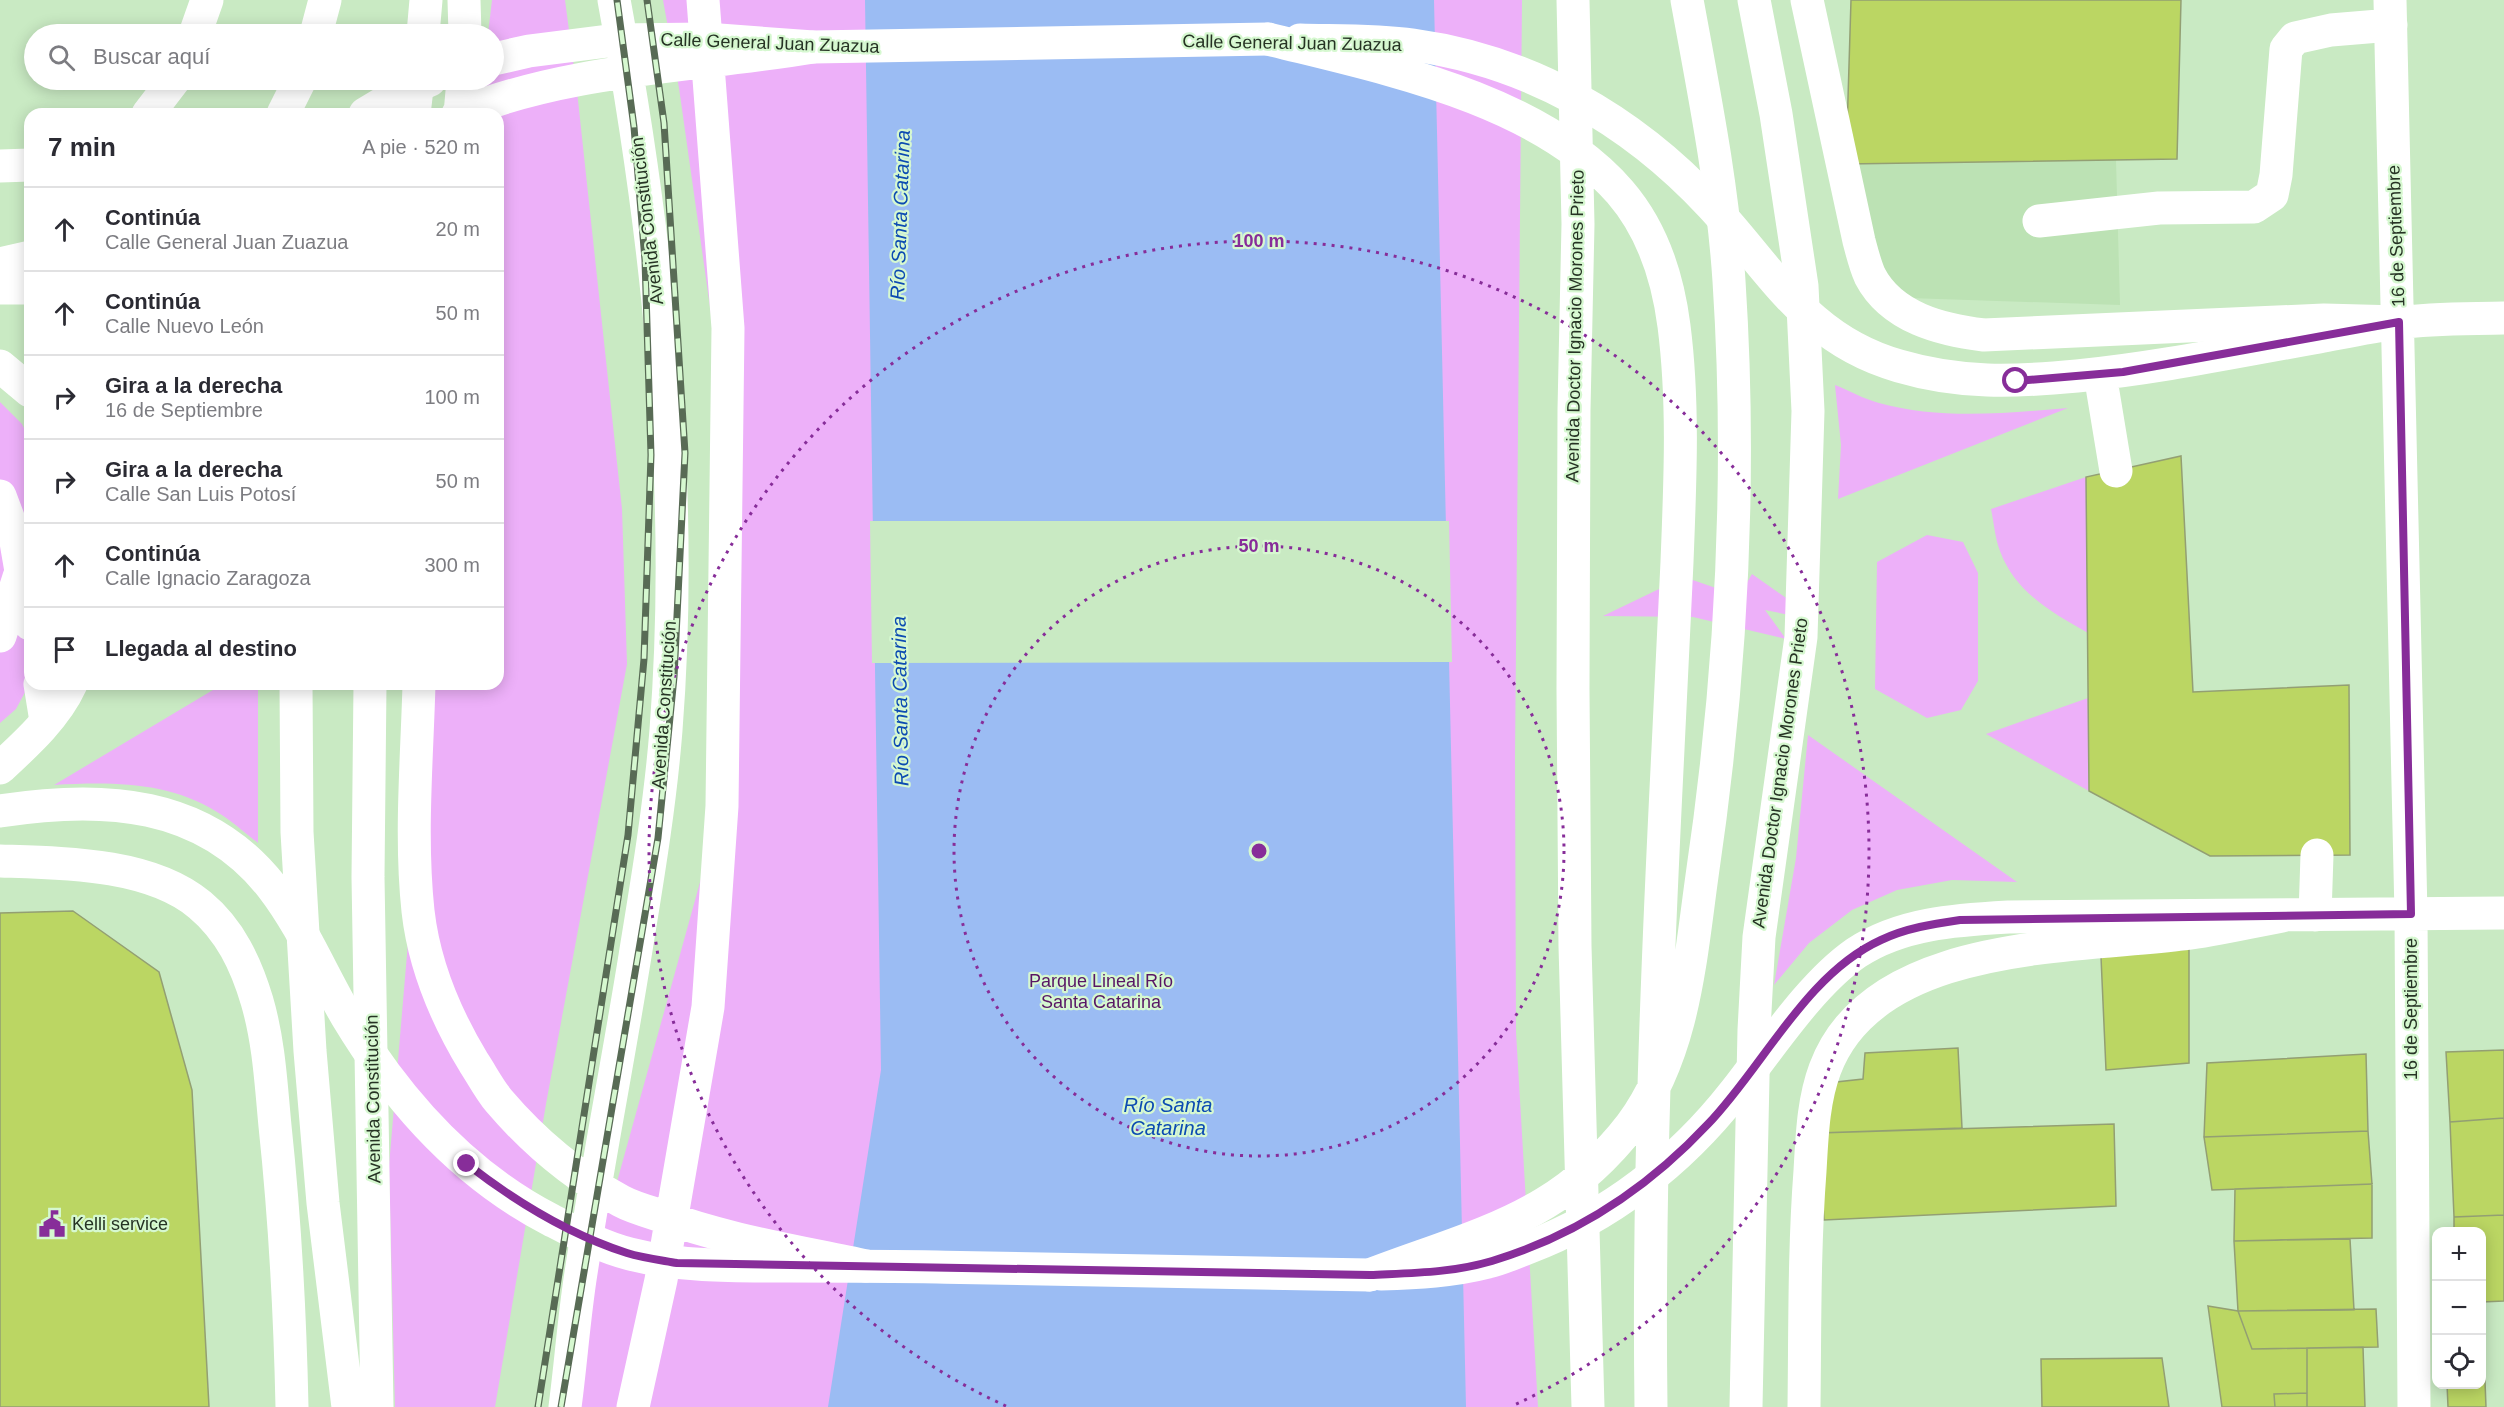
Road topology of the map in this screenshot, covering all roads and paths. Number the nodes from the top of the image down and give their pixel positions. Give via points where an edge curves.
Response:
1 (207, 0) edge
2 (325, 0) edge
3 (426, 0) edge
4 (464, 0) edge
5 (614, 0) edge
6 (703, 0) edge
7 (1573, 0) edge
8 (1687, 0) edge
9 (1754, 0) edge
10 (1808, 0) edge
11 (2390, 12) edge
12 (199, 24) edge
13 (319, 24) edge
14 (424, 24) edge
15 (465, 24) edge
16 (1268, 39) junction
17 (813, 47) junction
18 (504, 57) edge
19 (166, 90) edge
20 (295, 90) edge
21 (407, 90) edge
22 (417, 90) edge
23 (462, 90) edge
24 (153, 108) edge
25 (286, 108) edge
26 (375, 108) edge
27 (415, 108) edge
28 (460, 108) edge
29 (473, 108) edge
30 (24, 165) edge
31 (0, 166) edge
32 (2039, 221) dead end
33 (24, 258) edge
34 (0, 264) edge
35 (0, 288) edge
36 (24, 288) edge
37 (2504, 318) edge
38 (2399, 322) junction
39 (0, 366) edge
40 (2111, 373) junction
41 (24, 386) edge
42 (2116, 471) dead end
43 (0, 496) edge
44 (24, 559) edge
45 (21, 569) junction
46 (24, 587) edge
47 (0, 636) edge
48 (41, 690) edge
49 (67, 690) edge
50 (296, 690) edge
51 (370, 690) edge
52 (418, 698) edge
53 (46, 721) junction
54 (0, 768) edge
55 (0, 811) edge
56 (2317, 855) dead end
57 (0, 861) edge
58 (2504, 913) edge
59 (2411, 914) junction
60 (2315, 915) junction
61 (2282, 916) junction
62 (866, 1266) junction
63 (1370, 1275) junction
64 (292, 1407) edge
65 (348, 1407) edge
66 (377, 1407) edge
67 (565, 1407) edge
68 (633, 1407) edge
69 (1588, 1407) edge
70 (1651, 1407) edge
71 (1746, 1407) edge
72 (1804, 1407) edge
73 (2414, 1407) edge

1 - 12 main road
2 - 13 main road
3 - 14 main road
4 - 15 main road
5 - 67 main road, Avenida Constitución via 633,101 652,247 669,442 672,590 666,732 649,867 581,1274
6 - 68 main road via 728,328 722,806 708,1007 663,1269
7 - 69 main road, Avenida Doctor Ignacio Morones Prieto via 1578,224 1574,410 1575,946
8 - 63 main road via 1712,138 1729,277 1734,504 1724,695 1714,794 1678,1028 1659,1080 1630,1126 1593,1167 1545,1203 1510,1221
9 - 71 main road, Avenida Doctor Ignacio Morones Prieto via 1802,286 1808,411 1801,637 1759,937
10 - 38 main road via 1869,274 1879,290 1922,322 1950,331 1984,335 2324,320
11 - 32 main road via 2295,38 2286,49 2272,195 2254,207 2159,208
11 - 38 main road, 16 de Septiembre
16 - 17 main road, Calle General Juan Zuazua
16 - 40 main road, Calle General Juan Zuazua via 1411,45 1474,56 1529,75 1584,101 1637,136 1676,170 1712,206 1802,312 1845,343 1896,366 1963,380 2016,381
16 - 70 main road via 1422,80 1539,127 1585,157 1622,194 1648,233 1665,278 1674,325 1681,468 1655,1014
17 - 18 main road, Calle General Juan Zuazua via 706,39 616,40
17 - 29 main road via 591,76
19 - 24 main road
20 - 25 main road
21 - 26 main road
22 - 27 main road
23 - 28 main road
30 - 31 main road
33 - 34 main road
35 - 36 main road
37 - 38 main road
38 - 40 main road, Calle General Juan Zuazua
38 - 59 main road, 16 de Septiembre
39 - 41 main road
40 - 42 main road
43 - 45 main road via 15,536
44 - 45 main road
45 - 46 main road
45 - 47 main road
48 - 53 main road
49 - 53 main road
50 - 65 main road via 297,832 310,1051 322,1203
51 - 66 main road, Avenida Constitución via 368,878
52 - 62 main road via 414,848 425,952 443,1004 497,1099 552,1156 623,1202 689,1227
53 - 54 main road
55 - 62 main road via 72,802 138,807 177,818 231,845 274,889 387,1079 434,1131 467,1164 507,1195 590,1240 677,1263
56 - 60 main road
57 - 64 main road via 123,871 160,881 199,904 226,931 242,960 267,1043 283,1201
58 - 59 main road
59 - 60 main road
59 - 73 main road, 16 de Septiembre
60 - 61 main road
61 - 63 main road via 1960,920 1881,939 1856,954 1792,1017 1709,1124 1660,1170 1613,1206 1555,1237 1491,1262 1436,1272
61 - 72 main road via 2186,934 1998,955 1944,968 1893,990 1868,1008 1845,1032 1826,1067 1816,1101 1805,1232
62 - 63 main road

